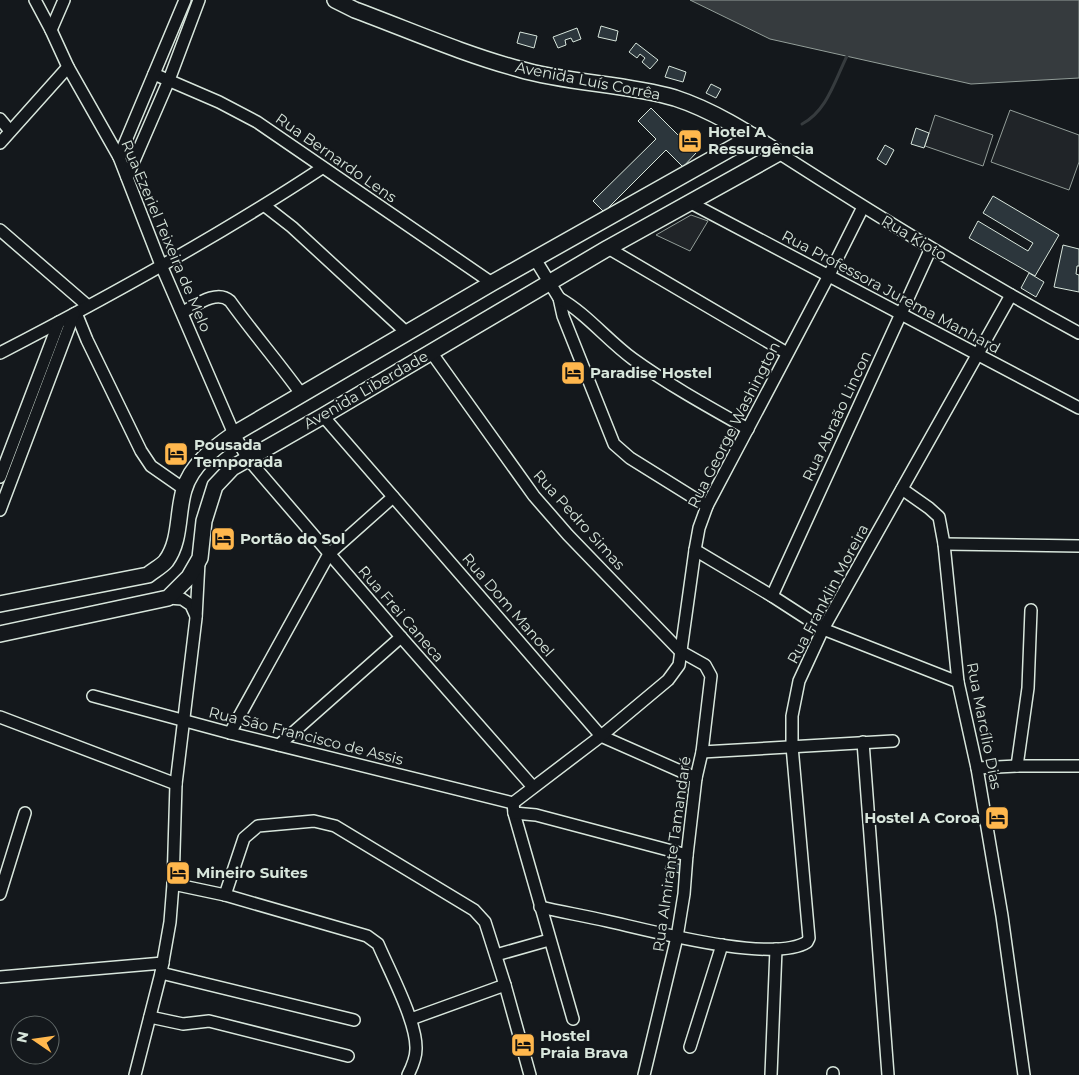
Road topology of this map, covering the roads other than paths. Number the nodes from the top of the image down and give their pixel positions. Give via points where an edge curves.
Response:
1 (35, 0) edge
2 (64, 0) edge
3 (185, 0) edge
4 (199, 0) edge
5 (335, 0) edge
6 (51, 30) junction
7 (68, 67) junction
8 (154, 74) junction
9 (169, 80) junction
10 (0, 119) edge
11 (10, 131) junction
12 (754, 136) junction
13 (0, 143) edge
14 (779, 153) junction
15 (119, 157) junction
16 (322, 168) junction
17 (127, 177) junction
18 (689, 202) junction
19 (265, 206) junction
20 (863, 207) junction
21 (0, 230) edge
22 (608, 248) junction
23 (931, 248) junction
24 (535, 259) junction
25 (161, 265) junction
26 (828, 277) junction
27 (550, 282) junction
28 (492, 283) junction
29 (1011, 296) junction
30 (559, 298) junction
31 (88, 306) junction
32 (182, 312) junction
33 (75, 313) junction
34 (900, 314) junction
35 (588, 318) junction
36 (568, 331) junction
37 (58, 333) junction
38 (407, 333) junction
39 (1079, 333) edge
40 (34, 335) junction
41 (431, 352) junction
42 (0, 353) edge
43 (787, 353) junction
44 (978, 354) junction
45 (302, 395) junction
46 (1079, 408) edge
47 (323, 416) junction
48 (748, 429) junction
49 (234, 434) junction
50 (248, 459) junction
51 (0, 477) edge
52 (184, 489) junction
53 (902, 489) junction
54 (394, 497) junction
55 (1, 503) edge
56 (707, 506) junction
57 (944, 544) junction
58 (1079, 546) edge
59 (694, 550) junction
60 (329, 554) junction
61 (200, 558) junction
62 (772, 596) junction
63 (168, 598) junction
64 (0, 604) edge
65 (1031, 610) dead end
66 (196, 618) junction
67 (823, 630) junction
68 (0, 634) edge
69 (400, 637) junction
70 (680, 650) junction
71 (958, 682) junction
72 (93, 696) dead end
73 (0, 717) edge
74 (184, 721) junction
75 (230, 733) junction
76 (601, 736) junction
77 (893, 741) dead end
78 (863, 742) junction
79 (279, 745) junction
80 (792, 746) junction
81 (702, 752) junction
82 (1017, 766) junction
83 (1079, 766) edge
84 (977, 768) junction
85 (696, 778) junction
86 (176, 784) junction
87 (533, 787) junction
88 (513, 808) junction
89 (25, 814) dead end
90 (686, 855) junction
91 (173, 884) junction
92 (0, 894) edge
93 (226, 895) junction
94 (540, 907) junction
95 (677, 937) junction
96 (549, 940) junction
97 (722, 944) junction
98 (776, 949) junction
99 (496, 955) junction
100 (162, 968) junction
101 (0, 977) edge
102 (505, 985) junction
103 (150, 1017) junction
104 (411, 1019) junction
105 (572, 1019) dead end
106 (354, 1020) dead end
107 (690, 1046) dead end
108 (348, 1056) dead end
109 (135, 1075) edge
110 (408, 1075) edge
111 (530, 1075) edge
112 (644, 1075) edge
113 (771, 1075) edge
114 (888, 1075) edge
115 (1024, 1075) edge

1 - 6 street, Rua Ezeriel Teixeira de Melo
2 - 6 street
3 - 8 street
4 - 9 street
5 - 12 main road, Avenida Luís Corrêa via 519,70 676,99
6 - 7 street, Rua Ezeriel Teixeira de Melo
7 - 11 street
7 - 15 street, Rua Ezeriel Teixeira de Melo
8 - 9 street, Rua Bernardo Lens
8 - 15 street
9 - 16 street, Rua Bernardo Lens via 257,122
9 - 17 street
10 - 11 street
11 - 13 street
12 - 14 main road, Rua Kioto
12 - 24 main road, Avenida Liberdade
14 - 18 main road, Avenida Liberdade
14 - 20 street, Rua Kioto
15 - 17 street, Rua Ezeriel Teixeira de Melo
16 - 19 street
16 - 28 street, Rua Bernardo Lens
17 - 25 street, Rua Ezeriel Teixeira de Melo
18 - 22 main road, Avenida Liberdade
18 - 26 street, Rua Professora Jurema Manhard
19 - 25 street
19 - 38 street
20 - 23 street, Rua Kioto
20 - 26 street, Rua George Washington
21 - 31 street
22 - 27 main road, Avenida Liberdade
22 - 43 street
23 - 29 street, Rua Kioto
23 - 34 street, Rua Abraão Lincon
24 - 27 street
24 - 28 main road, Avenida Liberdade
25 - 31 street
25 - 32 street, Rua Ezeriel Teixeira de Melo
26 - 34 street, Rua Professora Jurema Manhard
26 - 43 street, Rua George Washington
27 - 30 street
27 - 41 main road, Avenida Liberdade
28 - 38 main road, Avenida Liberdade
29 - 39 street, Rua Kioto
29 - 44 street, Rua Franklin Moreira
30 - 35 street
30 - 36 street
31 - 33 street
32 - 45 street via 204,300 222,295 226,297
32 - 49 street, Rua Ezeriel Teixeira de Melo
33 - 37 street
33 - 52 street via 141,451 151,466
34 - 44 street, Rua Professora Jurema Manhard
34 - 62 street, Rua Abraão Lincon
35 - 36 street
35 - 48 street via 632,358 676,388
36 - 56 street via 614,444 630,458
37 - 40 street
37 - 40 street
37 - 51 street
37 - 55 street
38 - 45 main road, Avenida Liberdade
40 - 42 street
41 - 47 main road, Avenida Liberdade
41 - 70 street, Rua Pedro Simas via 534,496
43 - 48 street, Rua George Washington
44 - 46 street, Rua Professora Jurema Manhard
44 - 53 street, Rua Franklin Moreira
45 - 49 main road, Avenida Liberdade
47 - 50 main road, Avenida Liberdade
47 - 54 street, Rua Dom Manoel
48 - 56 street, Rua George Washington
49 - 50 street, Rua Ezeriel Teixeira de Melo
49 - 52 main road, Avenida Liberdade via 197,465
50 - 60 street, Rua Frei Caneca
50 - 61 main road, Avenida Liberdade via 232,468 215,486 204,521
52 - 64 main road, Avenida Liberdade via 175,543 166,562 148,575
53 - 57 street, Rua Marcílio Dias via 939,518
53 - 67 street, Rua Franklin Moreira
54 - 60 street
54 - 76 street, Rua Dom Manoel
56 - 59 street, Rua George Washington
57 - 58 street
57 - 71 street, Rua Marcílio Dias
59 - 62 street
59 - 70 street, Rua George Washington
60 - 69 street, Rua Frei Caneca
60 - 75 street
61 - 63 main road, Avenida Liberdade via 189,577
61 - 66 street
62 - 67 street
63 - 66 street via 191,605
63 - 68 main road
65 - 82 street via 1028,688
66 - 74 street
67 - 71 street
67 - 80 street, Rua Franklin Moreira via 799,681 792,716
69 - 79 street
69 - 87 street, Rua Frei Caneca
70 - 76 street, Rua George Washington via 679,665 668,680
70 - 81 street, Rua Almirante Tamandaré via 705,665 710,676
71 - 84 street, Rua Marcílio Dias
72 - 74 street, Rua São Francisco de Assis
73 - 86 street
74 - 75 street, Rua São Francisco de Assis
74 - 86 street
75 - 79 street, Rua São Francisco de Assis
76 - 85 street, Rua Dom Manoel
76 - 87 street, Rua George Washington
77 - 78 street
78 - 80 street
78 - 114 street
79 - 88 street, Rua São Francisco de Assis
80 - 81 street
80 - 98 street, Rua Franklin Moreira via 809,938 804,944
81 - 85 street, Rua Almirante Tamandaré
82 - 83 street
82 - 84 street
84 - 115 street, Rua Marcílio Dias
85 - 90 street, Rua Almirante Tamandaré
86 - 91 street
87 - 88 street, Rua George Washington
88 - 90 street, Rua São Francisco de Assis
88 - 94 street
89 - 92 street
90 - 95 street, Rua Almirante Tamandaré
91 - 93 street
91 - 100 street
93 - 99 street via 244,838 258,826 314,821 335,826 474,910 485,922
93 - 104 street via 367,936 378,944
94 - 95 street
94 - 96 street
95 - 97 street
95 - 112 street, Rua Almirante Tamandaré
96 - 99 street
96 - 105 street
97 - 98 street via 747,949
97 - 107 street
98 - 113 street
99 - 102 street
100 - 101 street
100 - 103 street
100 - 106 street
102 - 104 street
102 - 111 street
103 - 108 street via 183,1024 208,1022
103 - 109 street
104 - 110 street via 416,1048

